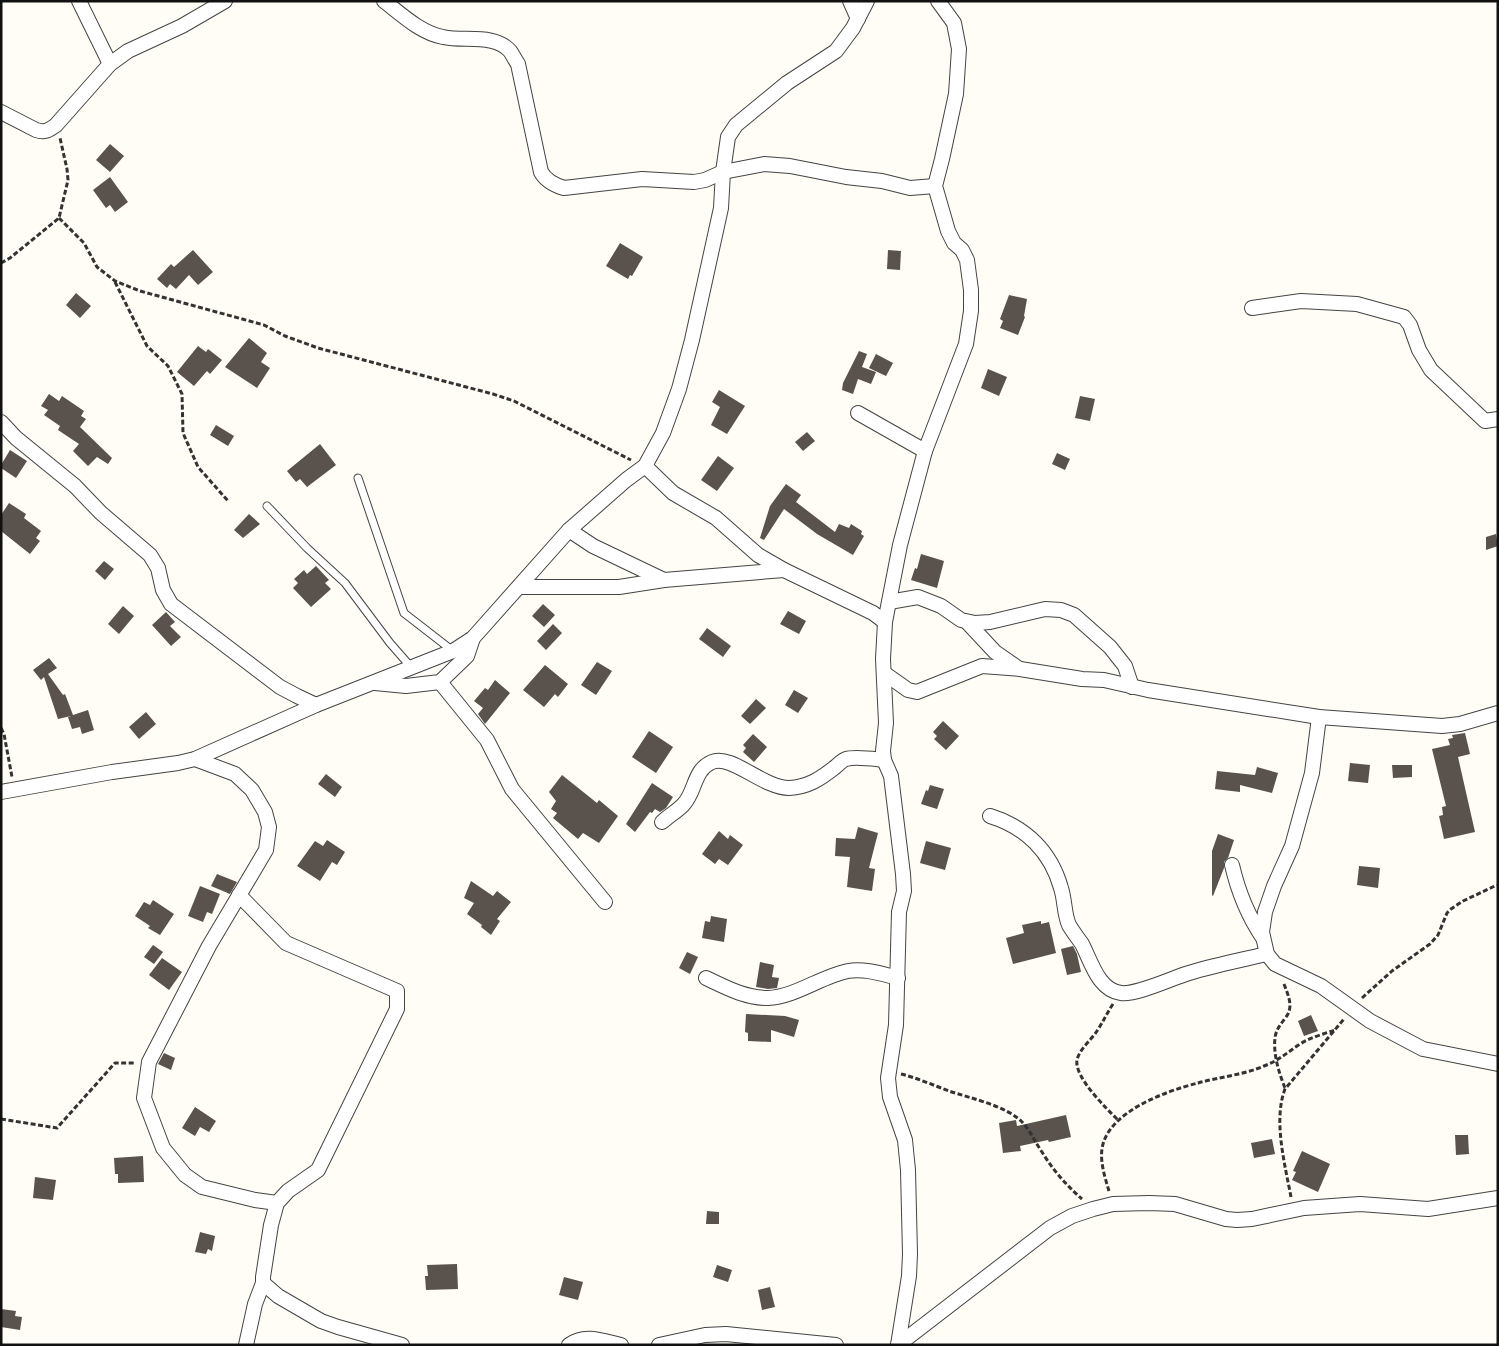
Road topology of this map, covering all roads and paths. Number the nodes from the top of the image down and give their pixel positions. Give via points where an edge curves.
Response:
1 (79, 1) edge
2 (225, 1) edge
3 (384, 1) edge
4 (850, 1) edge
5 (867, 1) edge
6 (938, 1) edge
7 (858, 19) junction
8 (110, 64) junction
9 (1, 112) edge
10 (56, 125) junction
11 (723, 172) junction
12 (935, 186) junction
13 (59, 218) junction
14 (1, 262) edge
15 (115, 281) junction
16 (1252, 308) dead end
17 (858, 413) dead end
18 (1498, 419) edge
19 (1, 422) edge
20 (925, 451) junction
21 (645, 466) junction
22 (358, 478) dead end
23 (228, 501) dead end
24 (267, 506) dead end
25 (569, 530) junction
26 (784, 570) junction
27 (664, 580) junction
28 (520, 587) junction
29 (889, 602) junction
30 (885, 622) junction
31 (968, 622) junction
32 (473, 638) junction
33 (453, 651) junction
34 (411, 667) junction
35 (1020, 670) junction
36 (884, 672) junction
37 (440, 682) junction
38 (371, 683) junction
39 (1132, 687) junction
40 (316, 705) junction
41 (1498, 713) edge
42 (1319, 717) junction
43 (1, 728) edge
44 (195, 759) junction
45 (884, 760) junction
46 (8, 791) edge
47 (990, 816) dead end
48 (662, 822) dead end
49 (1232, 864) dead end
50 (239, 895) junction
51 (605, 902) dead end
52 (1263, 938) junction
53 (1271, 959) junction
54 (706, 978) dead end
55 (898, 978) junction
56 (1120, 993) junction
57 (1336, 1030) dead end
58 (1277, 1060) junction
59 (150, 1062) junction
60 (1498, 1064) edge
61 (888, 1071) junction
62 (1285, 1089) dead end
63 (1, 1119) edge
64 (1118, 1120) junction
65 (1498, 1198) edge
66 (277, 1203) junction
67 (1113, 1204) junction
68 (1092, 1208) junction
69 (264, 1282) junction
70 (399, 1344) edge
71 (246, 1345) edge
72 (569, 1345) edge
73 (621, 1345) edge
74 (659, 1345) edge
75 (836, 1345) edge
76 (898, 1345) edge

1 - 8 street
2 - 8 street via 182,26 128,50
3 - 11 street via 431,33 444,38 488,40 510,51 518,64 540,172 554,185 564,188 642,179 694,182
4 - 7 street
5 - 7 street
6 - 12 street via 954,23 959,49 956,94
7 - 11 street via 836,51 787,83 736,124 728,137
8 - 10 street
9 - 10 street via 42,132
10 - 13 path via 68,180
11 - 12 street via 764,164 910,188
11 - 21 street via 721,208 679,389 663,433
12 - 20 street via 948,231 967,260 971,310 966,344
13 - 14 path
13 - 15 path via 84,243 97,266
15 - 21 path via 140,291 264,324 318,348 514,401
15 - 23 path via 147,346 168,366 182,394 183,433 198,467
16 - 18 street via 1301,301 1357,304 1404,317 1431,370 1485,421
17 - 20 street
19 - 40 street via 150,555 171,604 280,687
20 - 29 street via 900,545
21 - 25 street
21 - 26 street via 673,493 705,510 758,555
22 - 33 lane via 404,613
24 - 34 lane via 345,583
25 - 27 street via 593,546
25 - 28 street
26 - 27 street
26 - 30 street via 873,613
27 - 28 street via 618,588
28 - 32 street
29 - 30 street
29 - 31 street via 918,597
30 - 36 street
31 - 35 street via 995,652
31 - 39 street via 990,622 1045,609 1074,615 1110,647 1125,666
32 - 33 street
32 - 37 street via 467,656
33 - 34 street
34 - 38 street
35 - 36 street via 977,667 917,692 908,690
35 - 39 street via 1104,680
36 - 45 street
37 - 38 street via 406,686
37 - 51 street via 487,740 512,790
38 - 40 street
39 - 42 street
40 - 44 street
41 - 42 street via 1442,726
42 - 52 street via 1312,773 1292,846 1265,912
43 - 46 path
44 - 46 street
44 - 50 street via 234,774 252,790 265,812 269,827 266,850
45 - 48 street via 846,759 817,781 790,788 760,780 731,763 713,761 699,772 684,804
45 - 55 street via 891,776 903,874
47 - 56 street via 1003,820 1034,840 1044,851 1061,887 1070,925 1098,976 1107,987
49 - 52 street via 1242,899
50 - 59 street
50 - 66 street via 286,943 397,991 397,1009 318,1170 288,1190
52 - 53 street
53 - 56 street via 1190,973 1134,993
53 - 58 path via 1287,992 1290,1009 1277,1028
53 - 60 street via 1321,986 1370,1021 1424,1049
54 - 55 street via 739,993 767,998 846,971 865,971
55 - 61 street via 896,1025
56 - 64 path via 1077,1058 1080,1075
57 - 58 path via 1301,1044
58 - 62 path
58 - 64 path via 1250,1071 1178,1089
59 - 63 path via 115,1064 57,1128
59 - 66 street via 144,1098 163,1148 185,1175 202,1187
61 - 68 path via 1008,1112 1021,1121 1064,1182
61 - 76 street via 890,1097 905,1140 908,1170 909,1276
64 - 67 path via 1108,1131 1102,1150
65 - 67 street via 1428,1209 1360,1204 1304,1208 1237,1220 1175,1204
66 - 69 street via 265,1256
67 - 68 street
68 - 76 street via 1050,1228
69 - 70 street via 278,1296 321,1321
69 - 71 street via 255,1304
72 - 73 street via 584,1338
74 - 75 street via 726,1334

